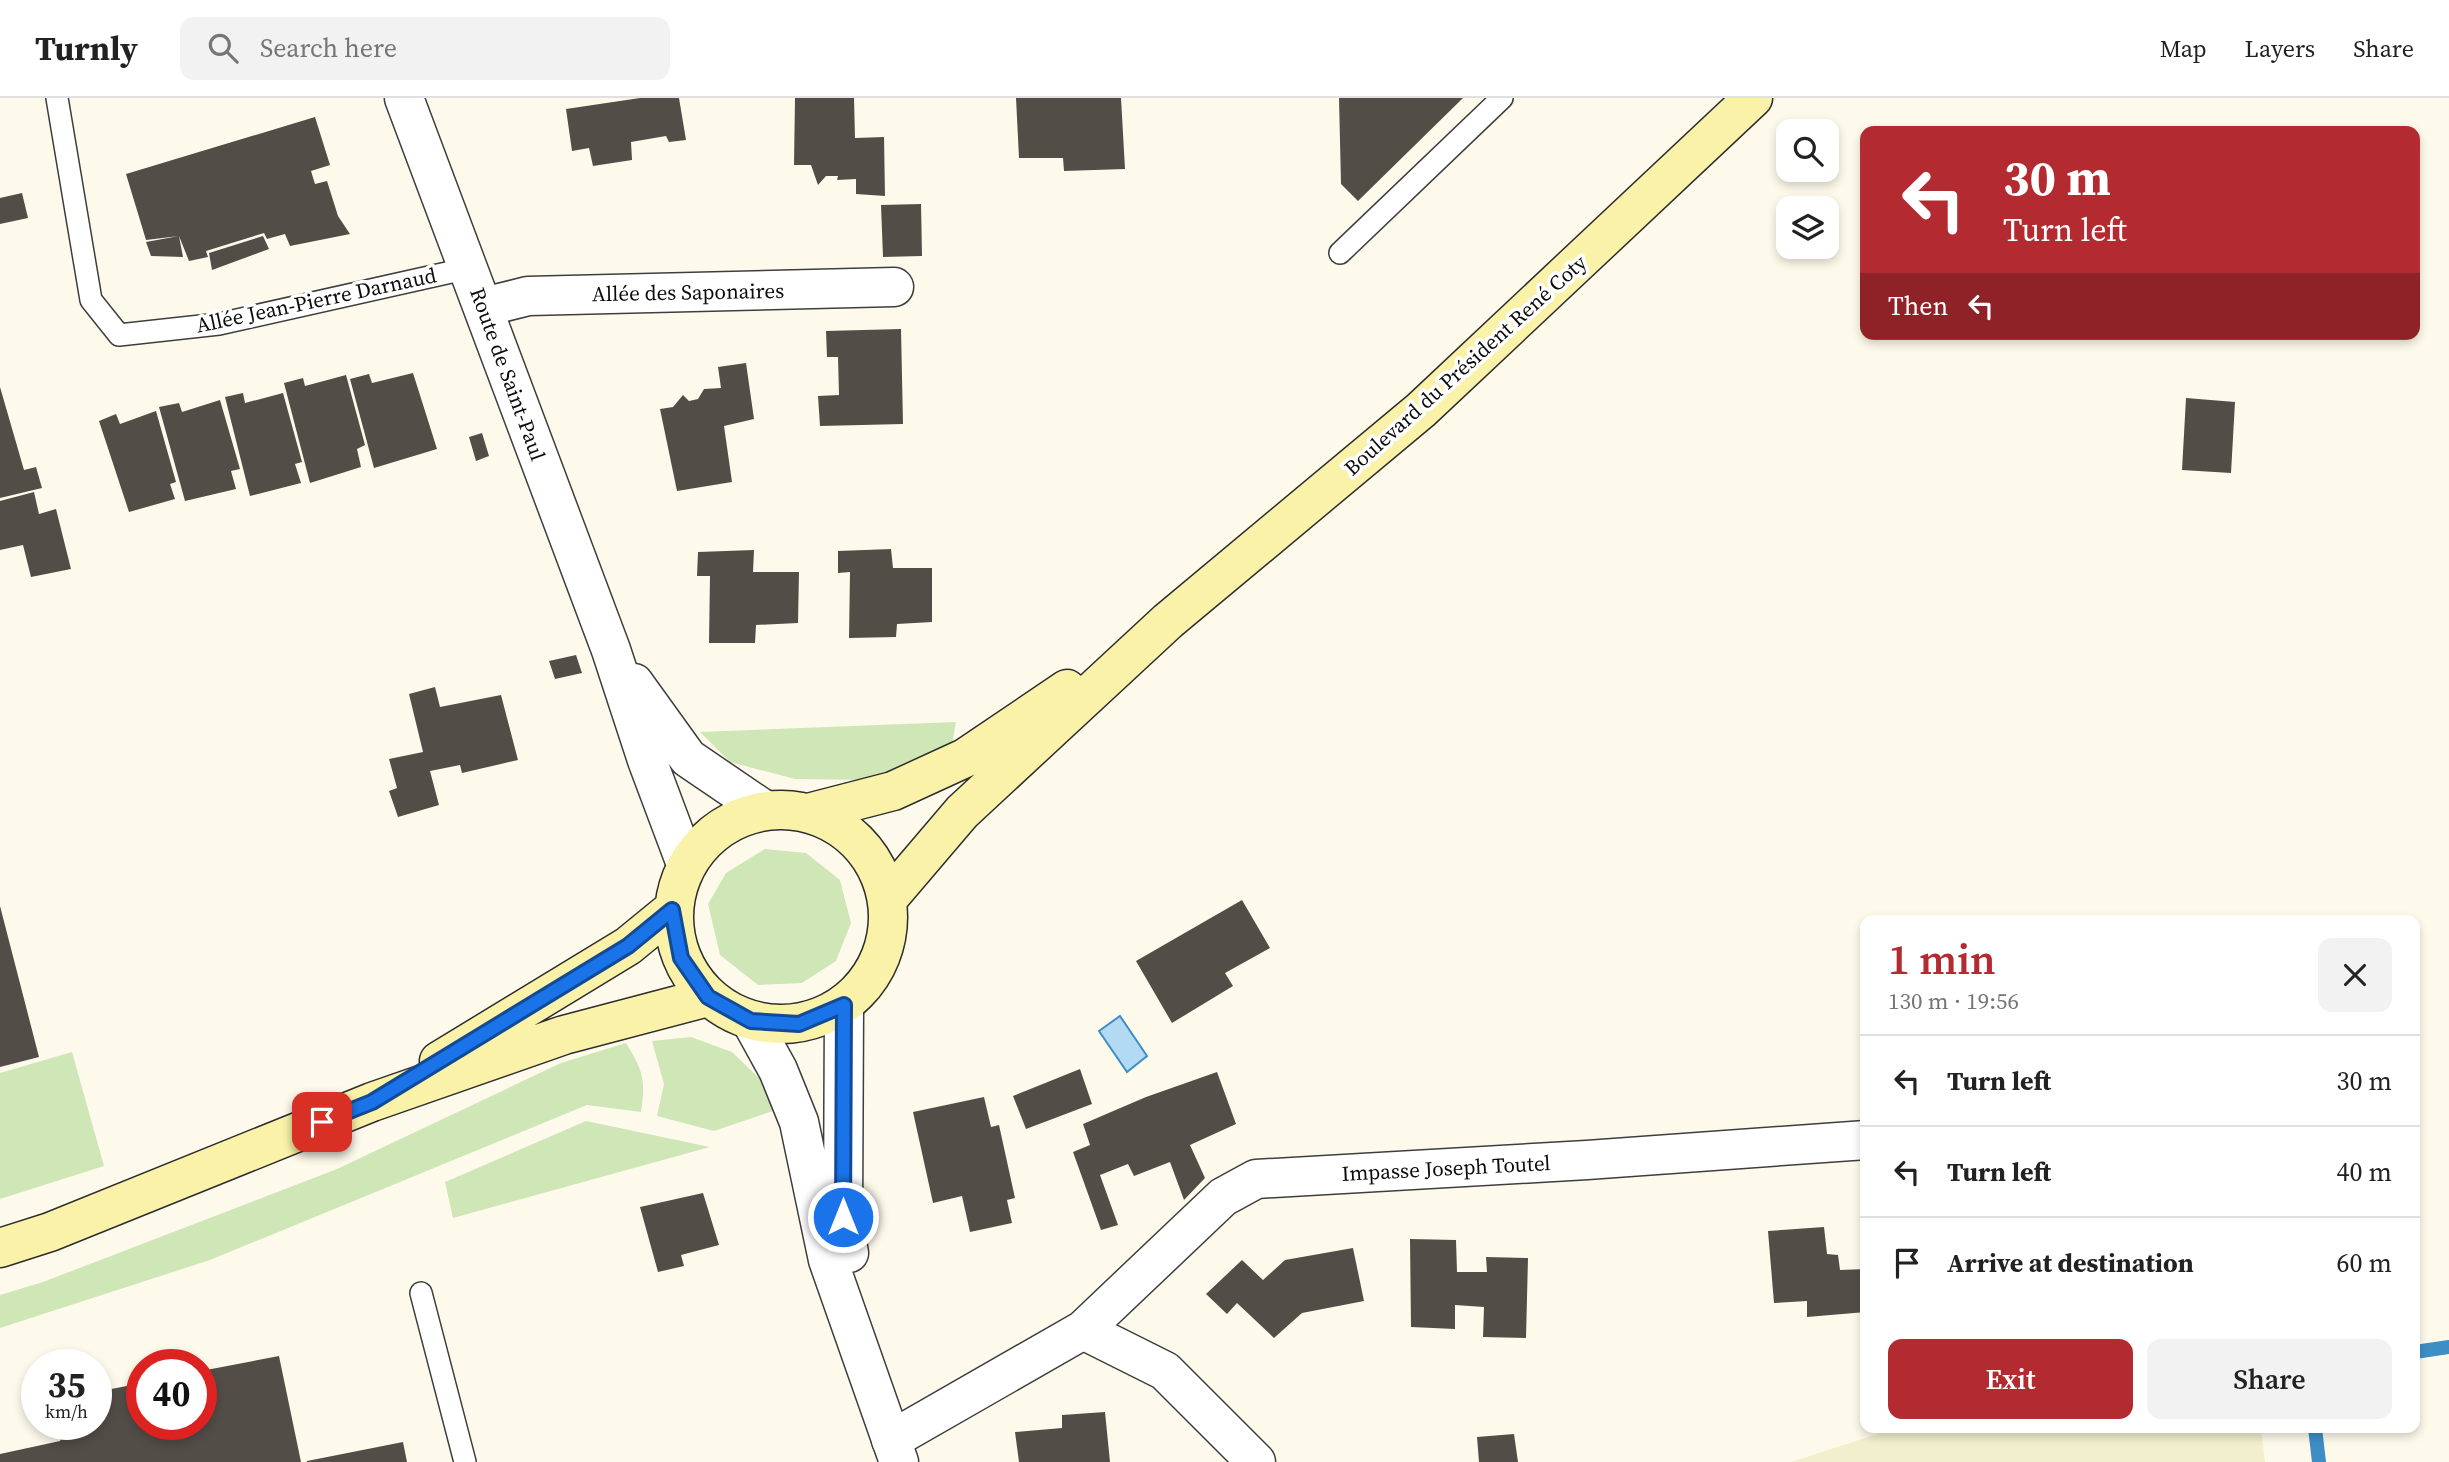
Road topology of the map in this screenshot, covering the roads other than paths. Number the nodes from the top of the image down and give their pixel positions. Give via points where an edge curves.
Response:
1 (57, 98) edge
2 (404, 98) edge
3 (1502, 98) edge
4 (1753, 98) edge
5 (1340, 253) dead end
6 (469, 268) junction
7 (894, 287) dead end
8 (484, 307) junction
9 (1168, 621) junction
10 (611, 650) junction
11 (763, 809) junction
12 (812, 812) junction
13 (686, 864) junction
14 (887, 900) junction
15 (672, 910) junction
16 (708, 997) junction
17 (844, 1005) junction
18 (751, 1021) junction
19 (372, 1102) junction
20 (1860, 1140) edge
21 (0, 1248) edge
22 (421, 1293) dead end
23 (1083, 1330) junction
24 (868, 1376) junction
25 (895, 1451) edge
26 (465, 1462) edge
27 (1255, 1462) edge

1 - 6 lane, Allée Jean-Pierre Darnaud via 91,300 119,335 219,324
2 - 6 street, Route de Saint-Paul
3 - 5 lane
4 - 9 main road, Boulevard du Président René Coty via 1421,410
6 - 8 street, Route de Saint-Paul
7 - 8 street, Allée des Saponaires via 528,296
8 - 10 street, Route de Saint-Paul
9 - 12 main road, Boulevard du Président René Coty via 965,758 894,791
9 - 14 main road, Boulevard du Président René Coty via 962,813
10 - 11 street, Route de Saint-Paul via 688,758
10 - 13 street, Route de Saint-Paul
11 - 12 main road
11 - 13 main road via 719,828
12 - 14 main road via 854,836 876,867
13 - 15 main road
14 - 17 main road via 890,923 877,969
15 - 16 main road via 681,958
15 - 19 main road via 628,946
16 - 18 main road
16 - 19 main road via 564,1035
17 - 18 main road via 799,1024
17 - 24 street via 843,1217
18 - 24 street via 799,1122 828,1260
19 - 21 main road
20 - 23 street, Impasse Joseph Toutel via 1256,1179 1223,1198
22 - 26 lane
23 - 25 street, Impasse Joseph Toutel
23 - 27 street via 1165,1371
24 - 25 street

